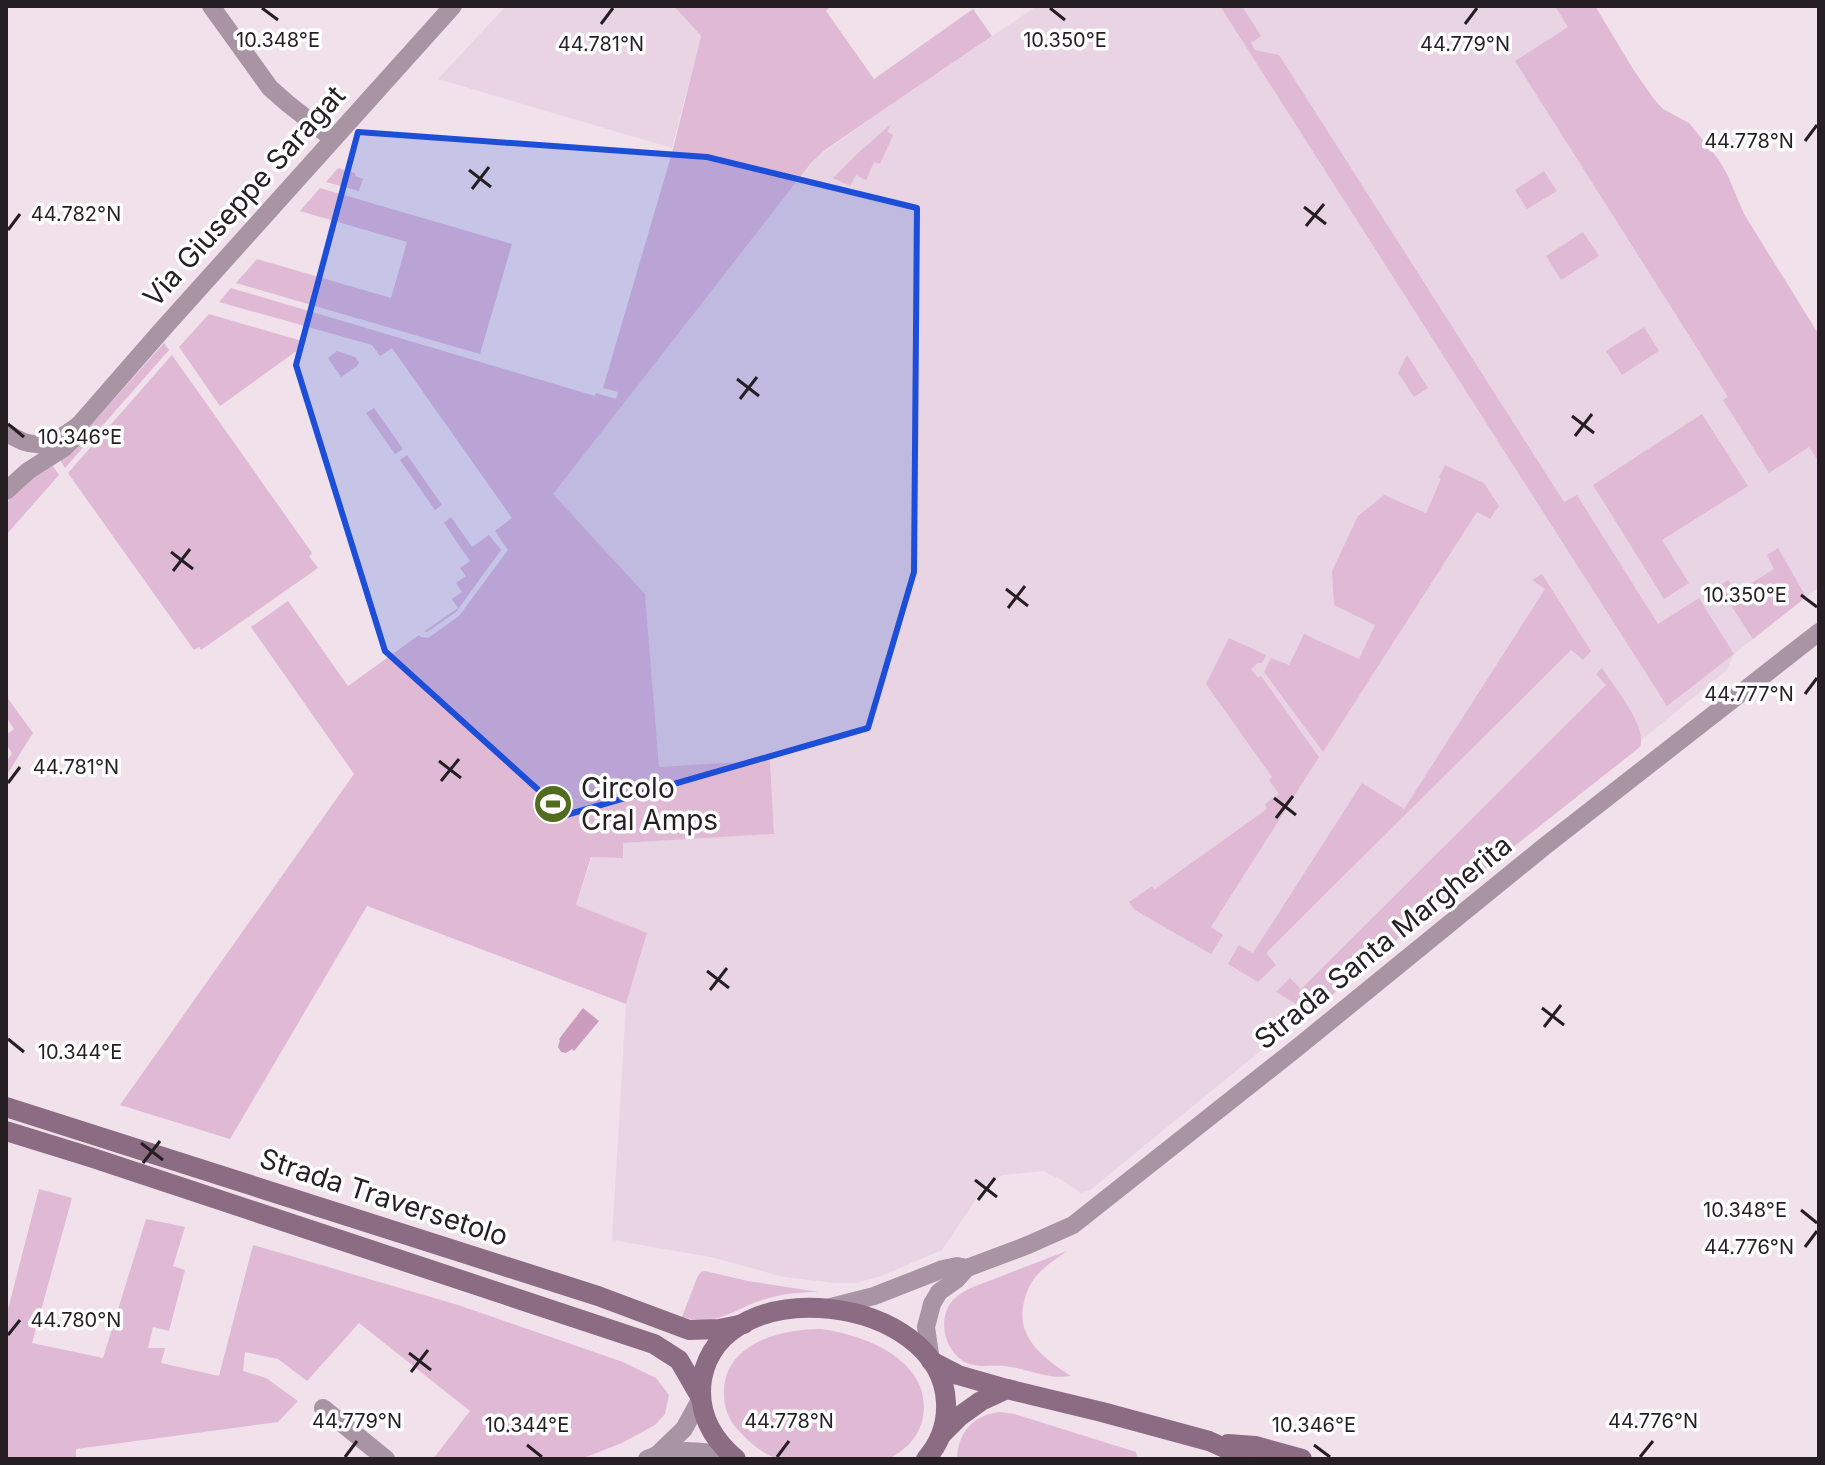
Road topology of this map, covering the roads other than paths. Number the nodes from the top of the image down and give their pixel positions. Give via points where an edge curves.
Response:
1 (211, 6) edge
2 (453, 6) edge
3 (333, 139) junction
4 (79, 425) junction
5 (6, 432) edge
6 (25, 443) junction
7 (6, 447) edge
8 (28, 471) junction
9 (6, 474) edge
10 (6, 491) edge
11 (1819, 632) edge
12 (6, 1107) edge
13 (6, 1131) edge
14 (967, 1268) junction
15 (827, 1308) junction
16 (744, 1324) junction
17 (931, 1361) junction
18 (1007, 1389) junction
19 (701, 1398) junction
20 (323, 1408) dead end
21 (942, 1434) junction
22 (1209, 1441) junction
23 (652, 1457) edge
24 (734, 1457) edge
25 (386, 1459) edge
26 (926, 1459) edge
27 (1249, 1459) edge
28 (1302, 1459) edge

1 - 3 street via 270,88
2 - 3 street, Via Giuseppe Saragat
3 - 4 street, Via Giuseppe Saragat
4 - 6 street, Via Giuseppe Saragat via 48,444
4 - 8 street, Via Giuseppe Saragat via 64,448
5 - 6 street
6 - 7 street, Via Giuseppe Saragat
8 - 9 street, Via Giuseppe Saragat
8 - 10 street, Via Giuseppe Saragat
11 - 14 street, Strada Santa Margherita via 1073,1225
12 - 16 main road, Strada Traversetolo via 598,1296 689,1330
13 - 19 main road, Strada Traversetolo via 654,1344 679,1360
14 - 15 street, Strada Santa Margherita via 943,1269
14 - 17 street, Strada Santa Margherita via 932,1304 926,1327
15 - 16 main road, Strada Traversetolo via 783,1310
15 - 17 main road, Strada Traversetolo via 885,1324
16 - 19 main road, Strada Traversetolo via 711,1355
17 - 18 main road, Strada Traversetolo
17 - 21 main road, Strada Traversetolo via 946,1397
18 - 21 main road, Strada Traversetolo via 981,1401
18 - 22 main road, Strada Traversetolo
19 - 23 street via 684,1429
19 - 24 main road, Strada Traversetolo via 710,1430
20 - 25 street
21 - 26 main road, Strada Traversetolo
22 - 27 main road, Strada Traversetolo
22 - 28 main road, Strada Traversetolo
23 - 24 street via 691,1450

